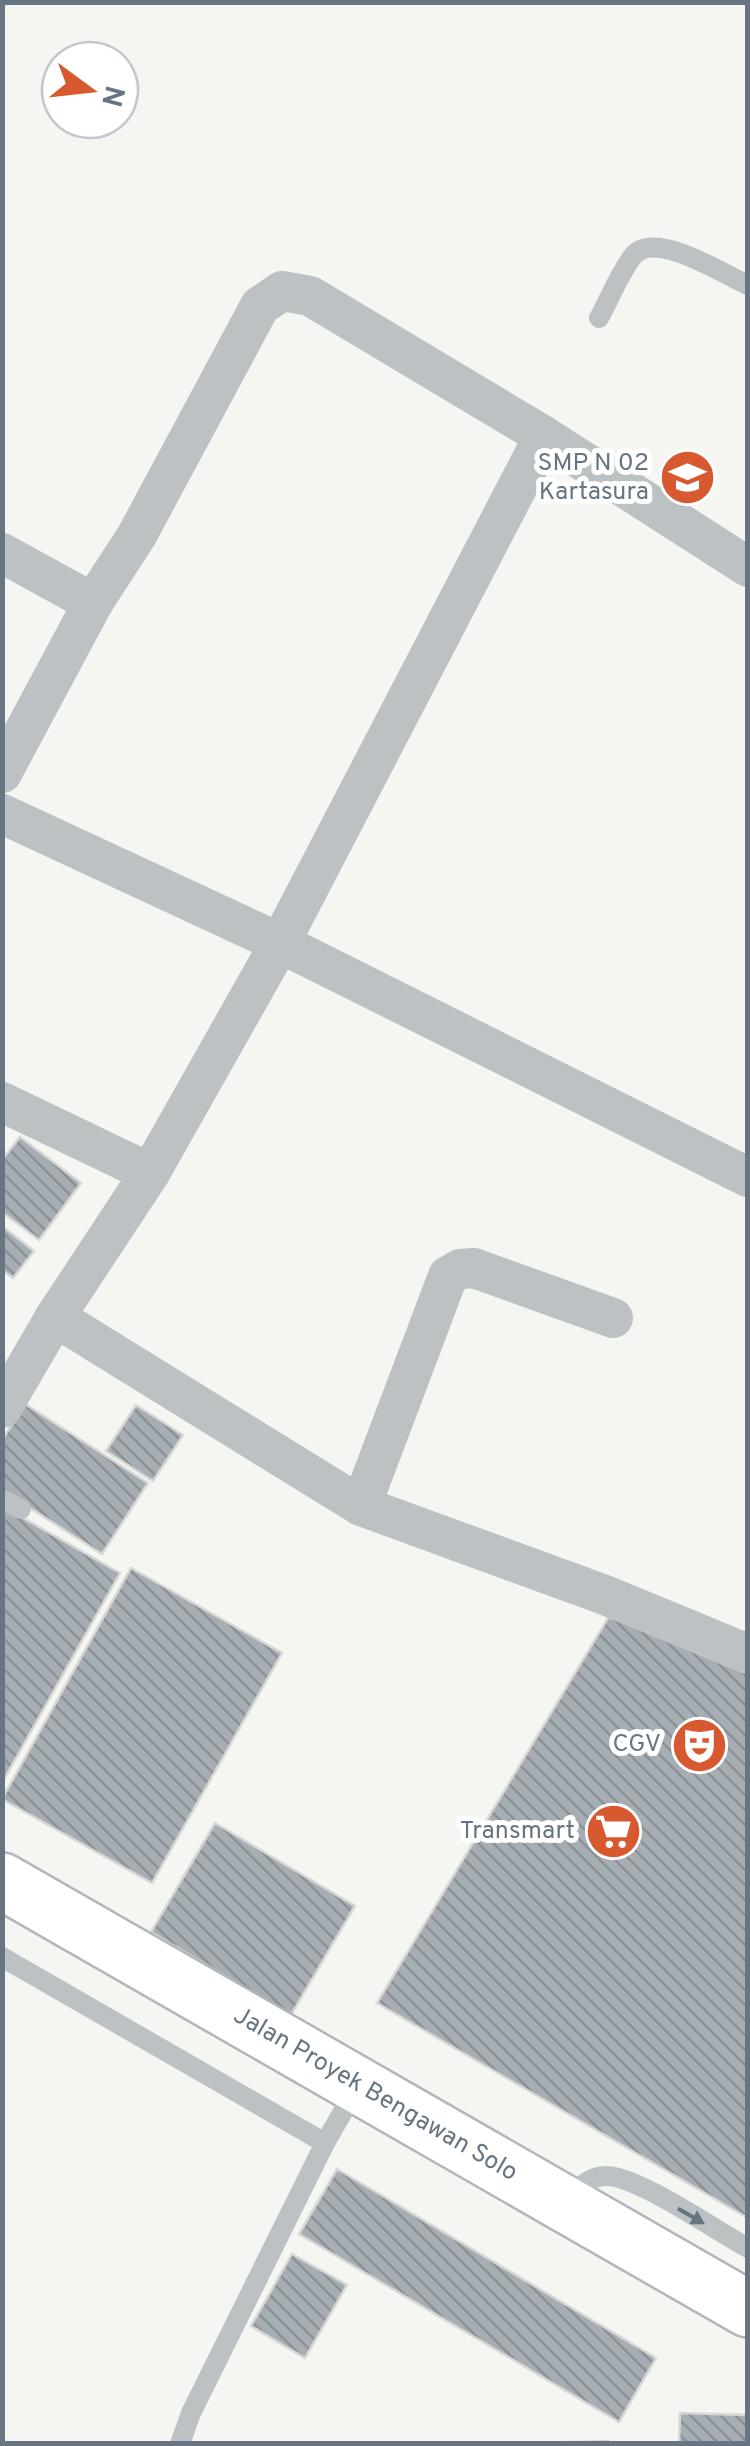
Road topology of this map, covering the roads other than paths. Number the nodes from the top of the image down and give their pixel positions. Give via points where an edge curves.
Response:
1 (748, 286) edge
2 (599, 318) dead end
3 (544, 436) junction
4 (2, 553) edge
5 (748, 568) edge
6 (92, 604) junction
7 (2, 773) edge
8 (2, 814) edge
9 (280, 943) junction
10 (2, 1102) edge
11 (150, 1173) junction
12 (748, 1178) edge
13 (56, 1317) junction
14 (613, 1318) dead end
15 (2, 1408) edge
16 (361, 1506) junction
17 (748, 1654) edge
18 (2, 1881) edge
19 (2, 1957) edge
20 (359, 2084) junction
21 (325, 2143) junction
22 (562, 2202) junction
23 (748, 2248) edge
24 (748, 2309) edge
25 (180, 2444) edge

1 - 2 lane via 666,246 645,246
3 - 5 street
3 - 6 street via 310,296 282,291 260,306 137,535
3 - 9 street
4 - 6 street
6 - 7 street
8 - 9 street
9 - 11 street
9 - 12 street
10 - 11 street
11 - 13 street
13 - 15 street
13 - 16 street
14 - 16 street via 484,1270 466,1267 448,1276
16 - 17 street
18 - 20 street, Jalan Proyek Bengawan Solo
19 - 21 lane
20 - 21 lane
20 - 22 street, Jalan Proyek Bengawan Solo
21 - 25 lane
22 -> 23 lane via 588,2180 607,2176 636,2184
22 - 24 street, Jalan Proyek Bengawan Solo

